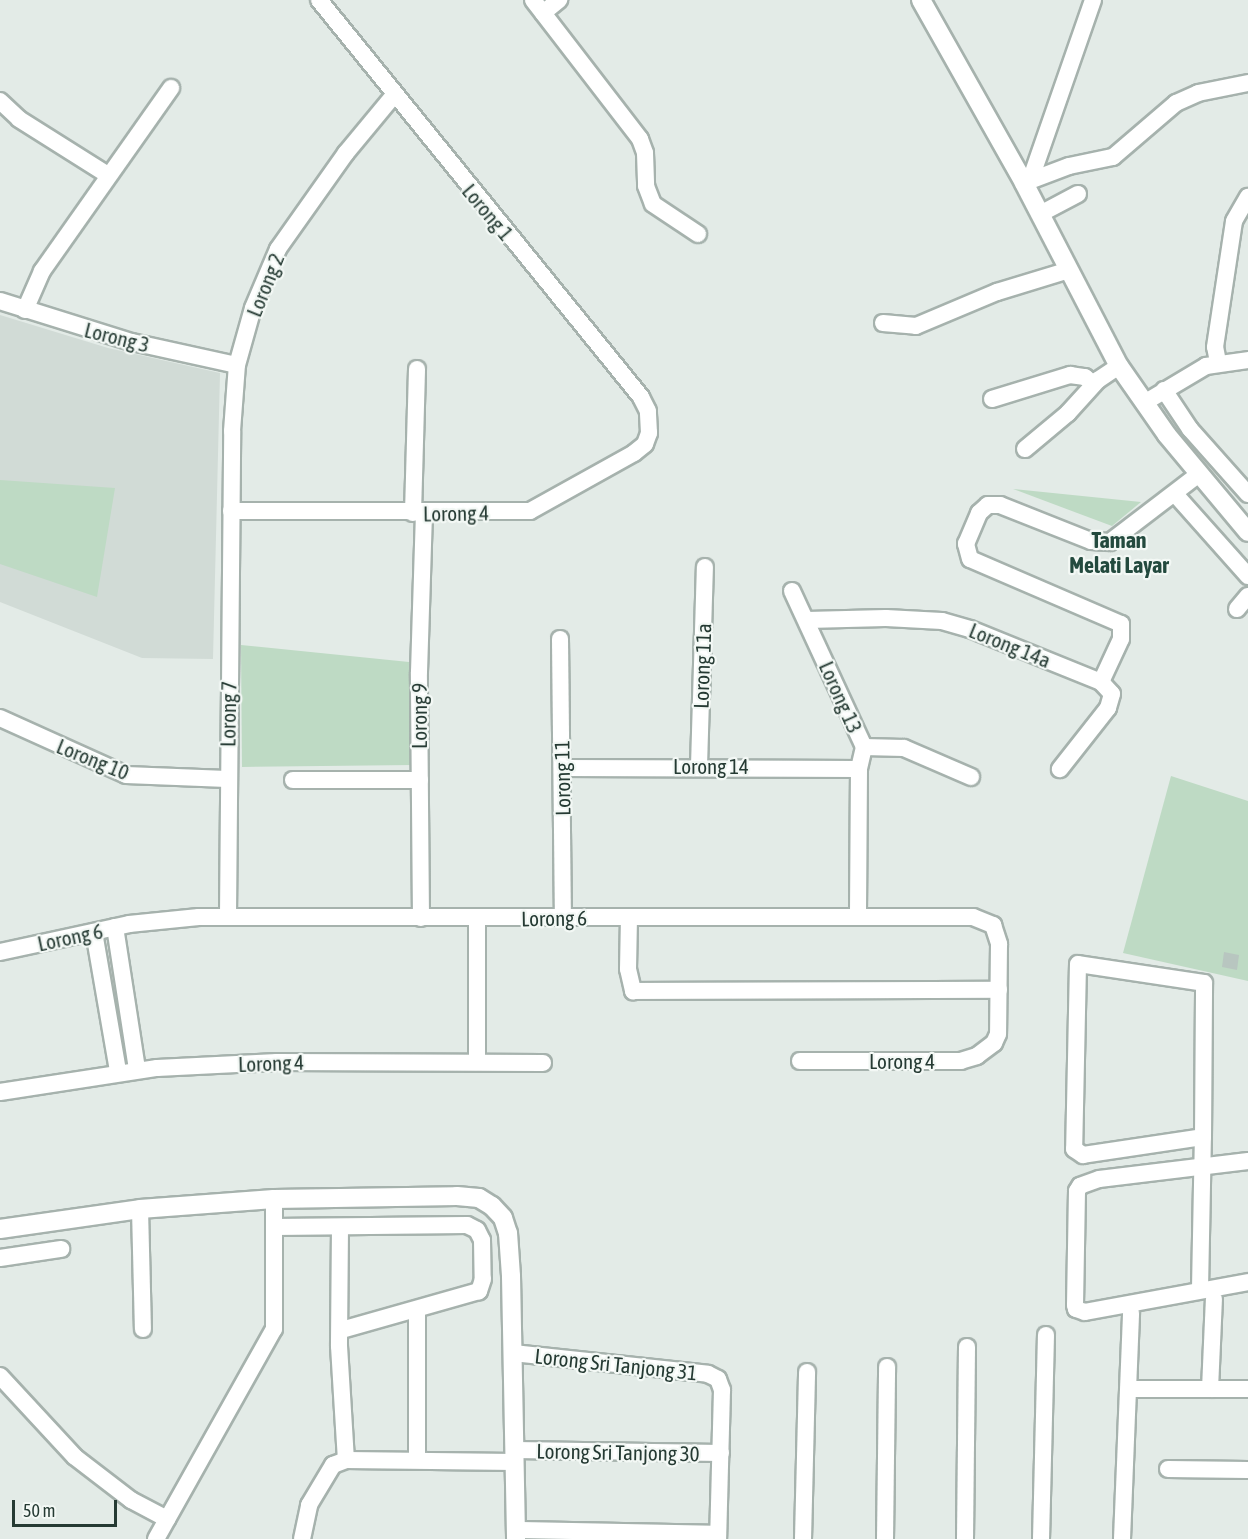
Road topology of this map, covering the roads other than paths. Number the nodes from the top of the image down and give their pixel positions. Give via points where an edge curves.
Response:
1 (559, 0) edge
2 (921, 0) edge
3 (1093, 0) edge
4 (324, 2) edge
5 (538, 6) edge
6 (1248, 83) edge
7 (171, 88) dead end
8 (394, 94) junction
9 (0, 101) edge
10 (108, 175) junction
11 (1027, 182) junction
12 (1078, 194) dead end
13 (1248, 197) edge
14 (1040, 214) junction
15 (698, 234) dead end
16 (1069, 270) junction
17 (0, 301) edge
18 (25, 310) junction
19 (883, 323) dead end
20 (1248, 360) edge
21 (1218, 362) junction
22 (237, 365) junction
23 (1119, 366) junction
24 (417, 369) dead end
25 (1093, 384) junction
26 (1164, 390) junction
27 (992, 399) dead end
28 (1144, 403) junction
29 (650, 426) joint
30 (1025, 449) dead end
31 (1199, 474) junction
32 (1175, 494) junction
33 (1248, 494) edge
34 (231, 511) junction
35 (419, 514) junction
36 (1248, 532) edge
37 (705, 567) dead end
38 (1248, 576) edge
39 (792, 591) dead end
40 (1248, 596) edge
41 (1237, 609) dead end
42 (807, 620) junction
43 (560, 639) dead end
44 (1101, 682) junction
45 (0, 718) edge
46 (864, 747) junction
47 (699, 766) junction
48 (562, 768) junction
49 (859, 769) junction
50 (1060, 769) dead end
51 (971, 777) dead end
52 (227, 779) junction
53 (293, 780) dead end
54 (420, 780) junction
55 (228, 916) junction
56 (858, 916) junction
57 (477, 917) junction
58 (563, 917) junction
59 (629, 917) junction
60 (421, 918) junction
61 (114, 927) junction
62 (94, 932) junction
63 (0, 952) edge
64 (999, 990) junction
65 (997, 1039) joint
66 (477, 1061) junction
67 (800, 1061) dead end
68 (543, 1063) dead end
69 (137, 1069) junction
70 (118, 1071) junction
71 (0, 1092) edge
72 (1203, 1137) junction
73 (1248, 1161) edge
74 (1202, 1167) junction
75 (274, 1199) junction
76 (140, 1209) junction
77 (274, 1227) junction
78 (340, 1227) junction
79 (0, 1229) edge
80 (61, 1249) dead end
81 (0, 1258) edge
82 (1248, 1282) edge
83 (1207, 1294) junction
84 (417, 1310) junction
85 (1131, 1313) dead end
86 (143, 1329) dead end
87 (341, 1330) junction
88 (1046, 1335) dead end
89 (967, 1347) dead end
90 (513, 1353) junction
91 (887, 1368) dead end
92 (807, 1372) dead end
93 (0, 1376) edge
94 (1128, 1389) junction
95 (1210, 1389) junction
96 (1248, 1389) edge
97 (721, 1454) junction
98 (515, 1456) junction
99 (417, 1459) junction
100 (346, 1460) junction
101 (1168, 1468) dead end
102 (1248, 1470) edge
103 (167, 1519) junction
104 (516, 1534) edge
105 (718, 1537) edge
106 (156, 1539) edge
107 (302, 1539) edge
108 (803, 1539) edge
109 (885, 1539) edge
110 (965, 1539) edge
111 (1041, 1539) edge
112 (1122, 1539) edge

1 - 5 street
2 - 11 street
3 - 11 street
4 - 8 street, Lorong 1
5 - 15 street via 644,146 646,186 653,204
6 - 11 street via 1198,93 1176,104 1113,157 1069,166
7 - 10 street
8 - 22 street, Lorong 2 via 346,153 278,249 253,308
8 - 29 street, Lorong 1 via 641,397
9 - 10 street via 20,119
10 - 18 street via 42,271
11 - 14 street
12 - 14 street
13 - 21 street via 1234,221 1215,347
14 - 16 street
16 - 19 street via 997,292 916,326
16 - 23 street
17 - 18 street, Lorong 3
18 - 22 street, Lorong 3 via 132,342
20 - 21 street
21 - 26 street
22 - 34 street, Lorong 2
23 - 25 street
23 - 28 street
24 - 35 street, Lorong 9
25 - 27 street via 1085,377 1070,375
25 - 30 street via 1068,413
26 - 28 street
26 - 33 street via 1190,429
28 - 31 street
29 - 35 street, Lorong 4 via 645,444 634,453 530,511
31 - 32 street
31 - 36 street
32 - 38 street
32 - 44 street via 1117,539 1100,543 1000,505 988,505 979,513 966,544 970,559 1121,624 1121,639
34 - 35 street, Lorong 4
34 - 52 street, Lorong 7
35 - 54 street, Lorong 9
37 - 47 street, Lorong 11a
39 - 42 street, Lorong 13
40 - 41 street
42 - 44 street, Lorong 14a via 942,621
42 - 46 street, Lorong 13
43 - 48 street, Lorong 11
44 - 50 street via 1112,693 1108,708
45 - 52 street, Lorong 10 via 126,775
46 - 49 street, Lorong 13
46 - 51 street via 904,748
47 - 48 street, Lorong 14
47 - 49 street, Lorong 14
48 - 58 street, Lorong 11
49 - 56 street, Lorong 13
52 - 55 street, Lorong 7
53 - 54 street
54 - 60 street, Lorong 9
55 - 60 street, Lorong 6
55 - 61 street, Lorong 6 via 154,920
56 - 59 street, Lorong 6
56 - 64 street, Lorong 6 via 985,919 998,932
57 - 58 street, Lorong 6
57 - 60 street, Lorong 6
57 - 66 street
58 - 59 street, Lorong 6
59 - 64 street via 628,969 633,991
61 - 62 street, Lorong 6
61 - 69 street
62 - 63 street, Lorong 6
62 - 70 street
64 - 65 street, Lorong 6
65 - 67 street, Lorong 4 via 977,1056 961,1061
66 - 68 street, Lorong 4
66 - 69 street, Lorong 4 via 277,1062
69 - 70 street, Lorong 4
70 - 71 street, Lorong 4
72 - 72 street via 1204,982 1078,964 1074,1149 1083,1155
72 - 74 street
73 - 74 street
74 - 83 street
74 - 83 street via 1099,1179 1080,1186 1075,1305 1085,1312
75 - 76 street
75 - 77 street
75 - 90 street via 457,1196 478,1198 492,1206 503,1218 508,1233
76 - 79 street
76 - 86 street
77 - 78 street
77 - 103 street via 274,1329
78 - 84 street via 466,1225 477,1230 482,1239 483,1279 479,1291
78 - 87 street
80 - 81 street
82 - 83 street
83 - 95 street
84 - 87 street
84 - 99 street
85 - 94 street
87 - 100 street
88 - 111 street
89 - 110 street
90 - 97 street, Lorong Sri Tanjong 31 via 718,1378
90 - 98 street
91 - 109 street
92 - 108 street
93 - 103 street via 75,1457 131,1500
94 - 95 street
94 - 112 street
95 - 96 street
97 - 98 street, Lorong Sri Tanjong 30
97 - 105 street
98 - 99 street, Lorong Sri Tanjong 30
98 - 104 street
99 - 100 street, Lorong Sri Tanjong 30
100 - 107 street via 333,1465 323,1477 305,1516
101 - 102 street
103 - 106 street
104 - 105 street

